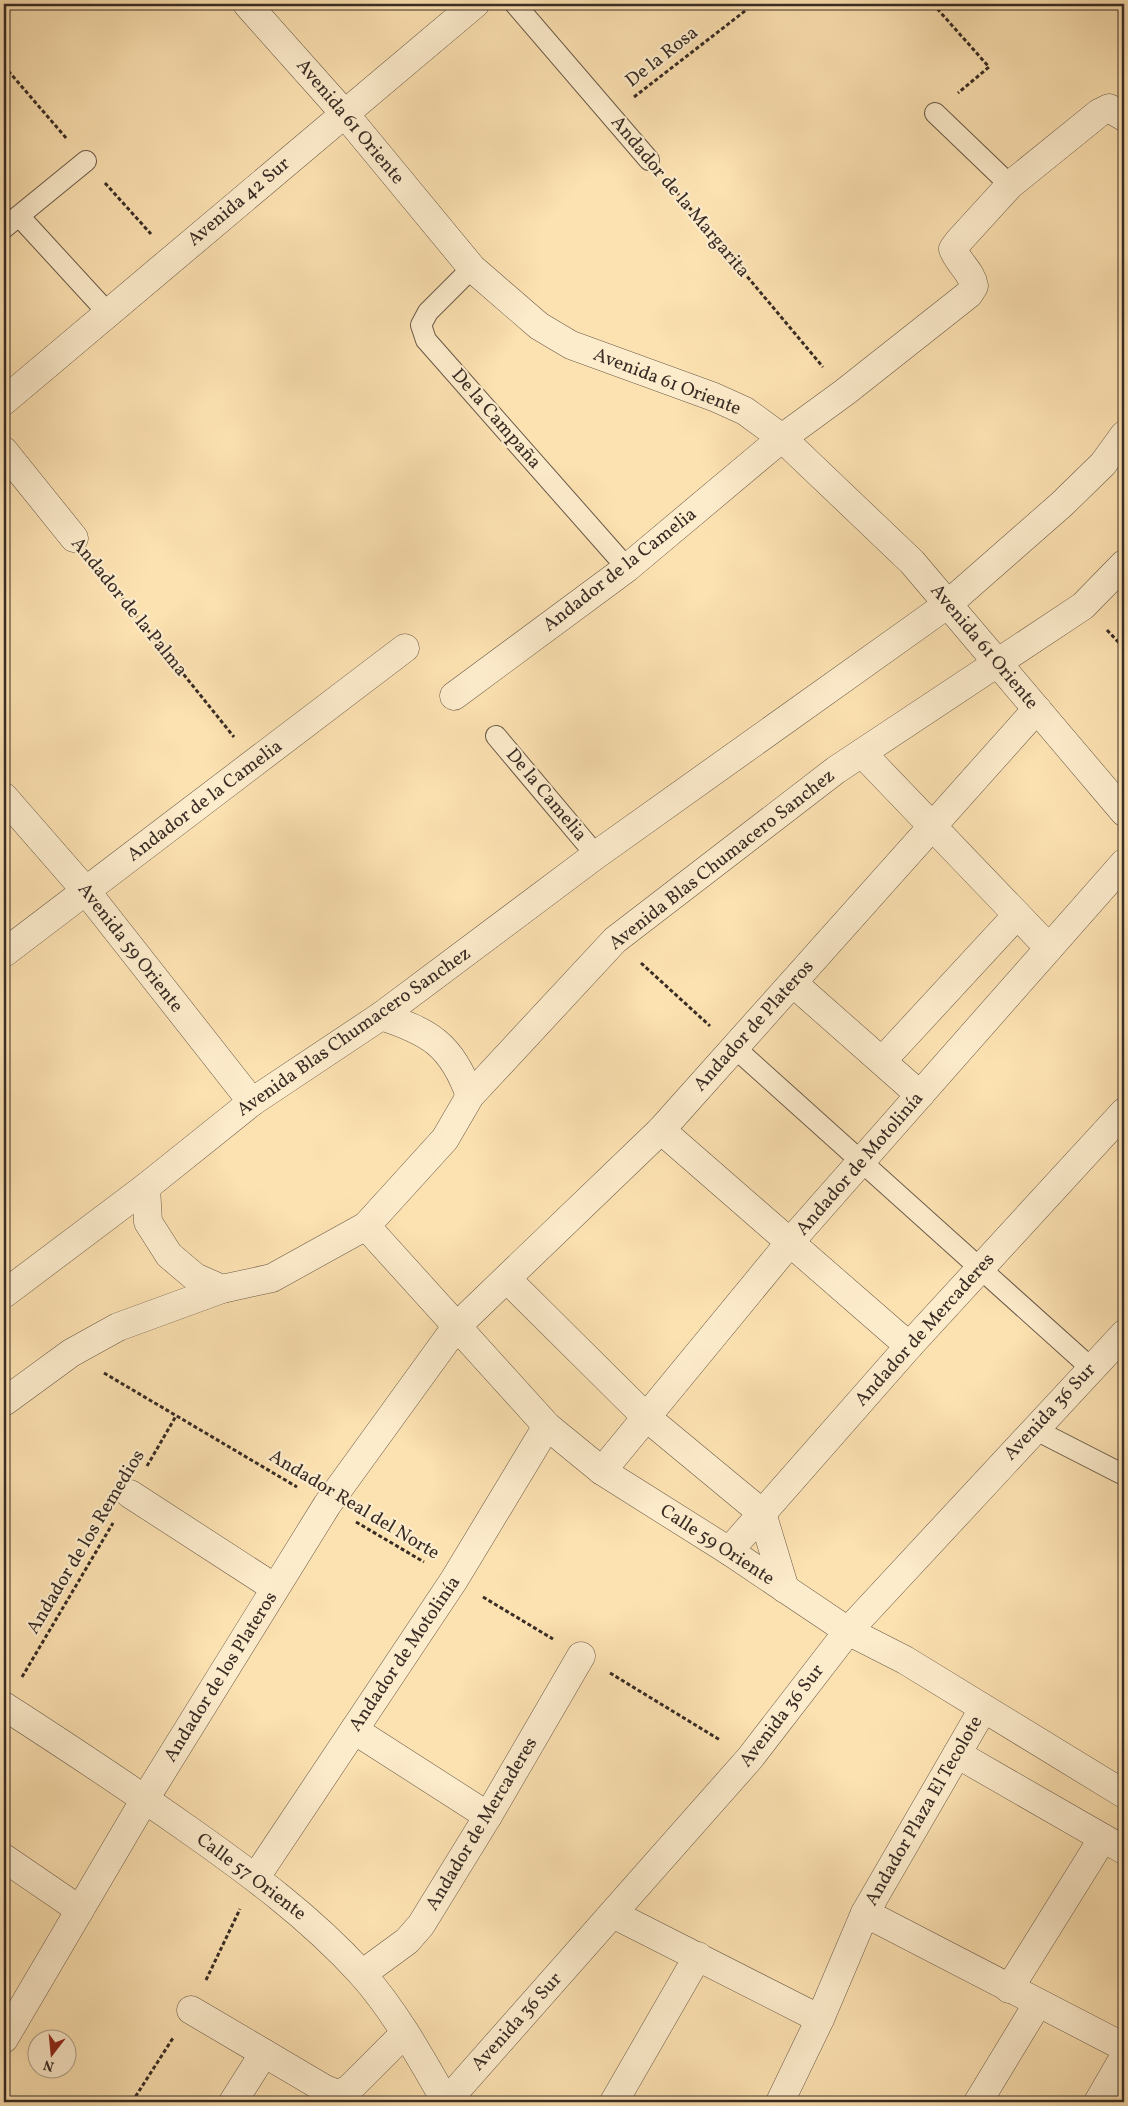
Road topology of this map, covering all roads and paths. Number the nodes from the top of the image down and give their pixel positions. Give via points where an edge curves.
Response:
1 (248, 4) edge
2 (475, 4) edge
3 (515, 4) edge
4 (754, 4) edge
5 (933, 4) edge
6 (344, 113) junction
7 (935, 113) joint
8 (611, 115) junction
9 (1124, 117) edge
10 (649, 160) joint
11 (86, 161) dead end
12 (1010, 185) junction
13 (11, 222) edge
14 (472, 268) junction
15 (108, 313) junction
16 (845, 392) junction
17 (4, 401) edge
18 (1124, 434) edge
19 (782, 438) junction
20 (4, 451) edge
21 (74, 538) joint
22 (1124, 564) edge
23 (627, 568) junction
24 (948, 604) junction
25 (405, 648) dead end
26 (998, 664) junction
27 (454, 696) dead end
28 (1037, 709) junction
29 (496, 736) dead end
30 (862, 753) junction
31 (255, 763) junction
32 (4, 797) edge
33 (1124, 812) edge
34 (933, 826) junction
35 (596, 855) junction
36 (1124, 863) edge
37 (86, 891) junction
38 (1017, 915) junction
39 (615, 940) junction
40 (1049, 948) junction
41 (4, 953) edge
42 (792, 983) junction
43 (381, 1016) junction
44 (735, 1048) junction
45 (882, 1061) junction
46 (920, 1095) junction
47 (470, 1096) junction
48 (252, 1102) junction
49 (1124, 1112) edge
50 (661, 1130) junction
51 (861, 1162) junction
52 (146, 1187) junction
53 (366, 1226) junction
54 (791, 1241) junction
55 (980, 1269) junction
56 (507, 1278) junction
57 (222, 1289) junction
58 (4, 1294) edge
59 (456, 1328) junction
60 (1124, 1334) edge
61 (909, 1346) junction
62 (70, 1353) junction
63 (1091, 1368) junction
64 (4, 1402) edge
65 (176, 1416) junction
66 (646, 1417) junction
67 (548, 1426) junction
68 (1034, 1429) junction
69 (602, 1471) junction
70 (1124, 1476) edge
71 (130, 1494) junction
72 (327, 1505) junction
73 (762, 1513) junction
74 (729, 1551) junction
75 (454, 1580) junction
76 (275, 1588) junction
77 (785, 1589) junction
78 (848, 1631) junction
79 (582, 1656) junction
80 (4, 1706) edge
81 (983, 1709) junction
82 (354, 1730) junction
83 (957, 1754) junction
84 (750, 1758) junction
85 (1124, 1794) edge
86 (146, 1799) junction
87 (488, 1816) junction
88 (1114, 1844) edge
89 (4, 1858) edge
90 (256, 1877) junction
91 (80, 1910) junction
92 (865, 1913) junction
93 (613, 1914) junction
94 (698, 1956) junction
95 (362, 1974) junction
96 (1009, 1989) junction
97 (1038, 2003) junction
98 (191, 2010) dead end
99 (820, 2019) junction
100 (405, 2033) junction
101 (4, 2039) edge
102 (1124, 2047) edge
103 (264, 2053) junction
104 (1124, 2057) edge
105 (233, 2102) edge
106 (446, 2102) edge
107 (614, 2102) edge
108 (780, 2102) edge
109 (978, 2102) edge
110 (1098, 2102) edge

1 - 6 street, Avenida 61 Oriente
2 - 6 street, Avenida 42 Sur
3 - 8 lane, Andador de la Margarita
4 - 8 path, De la Rosa
5 - 7 path via 989,67
6 - 14 street, Avenida 61 Oriente
6 - 15 street, Avenida 42 Sur
7 - 12 lane
8 - 10 lane, Andador de la Margarita
9 - 12 street via 1109,108 1099,112
10 - 16 path, Andador de la Margarita
11 - 13 lane
12 - 16 street via 953,249 973,279 974,286 969,294
13 - 15 lane
14 - 19 street, Avenida 61 Oriente via 539,326 570,345 714,397 745,411
14 - 23 lane, De la Campaña via 428,312 421,325 426,340
15 - 17 street, Avenida 42 Sur
16 - 19 street
18 - 24 street, Avenida Blas Chumacero Sanchez via 1103,464 1062,504
19 - 23 street, Andador de la Camelia
19 - 24 street, Avenida 61 Oriente via 912,562
20 - 21 street, Andador de la Palma
21 - 31 path, Andador de la Palma
22 - 26 street, Avenida Blas Chumacero Sanchez via 1083,606
23 - 27 street, Andador de la Camelia
24 - 26 street, Avenida 61 Oriente
24 - 35 street, Avenida Blas Chumacero Sanchez
25 - 31 street, Andador de la Camelia
26 - 28 street, Avenida 61 Oriente
26 - 30 street, Avenida Blas Chumacero Sanchez
28 - 33 street, Avenida 61 Oriente
28 - 34 street, Andador de Plateros
29 - 35 lane, De la Camelia
30 - 34 street
30 - 39 street, Avenida Blas Chumacero Sanchez
31 - 37 street, Andador de la Camelia
32 - 37 street, Avenida 59 Oriente
34 - 38 street
34 - 42 street, Andador de Plateros
35 - 43 street, Avenida Blas Chumacero Sanchez
36 - 40 street, Andador de Motolinía
37 - 41 street, Andador de la Camelia
37 - 48 street, Avenida 59 Oriente
38 - 40 street
38 - 45 street
39 - 44 path
39 - 47 street, Avenida Blas Chumacero Sanchez
40 - 46 street, Andador de Motolinía
42 - 44 street, Andador de Plateros
42 - 45 street
43 - 47 street via 415,1027 440,1045 462,1072
43 - 48 street, Avenida Blas Chumacero Sanchez
44 - 50 street, Andador de Plateros
44 - 51 lane
45 - 46 street
46 - 51 street, Andador de Motolinía
47 - 53 street, Avenida Blas Chumacero Sanchez via 445,1139
48 - 52 street, Avenida Blas Chumacero Sanchez
49 - 55 street, Andador de Mercaderes
50 - 54 street
50 - 56 street, Andador de Plateros
51 - 54 street, Andador de Motolinía
51 - 55 lane
52 - 57 street via 148,1222 169,1255 195,1277
52 - 58 street, Avenida Blas Chumacero Sanchez
53 - 57 street, Avenida Blas Chumacero Sanchez via 272,1278
53 - 59 street, Calle 59 Oriente
54 - 61 street
54 - 66 street, Andador de Motolinía
55 - 61 street, Andador de Mercaderes
55 - 63 lane
56 - 59 street, Andador de Plateros
56 - 66 street
57 - 62 street, Avenida Blas Chumacero Sanchez via 118,1327
59 - 67 street, Calle 59 Oriente
59 - 72 street, Andador de los Plateros
60 - 63 street, Avenida 36 Sur
61 - 73 street, Andador de Mercaderes
62 - 64 street, Avenida Blas Chumacero Sanchez
62 - 65 path, Andador Real del Norte
63 - 68 street, Avenida 36 Sur
65 - 71 path, Andador de los Remedios
65 - 72 path, Andador Real del Norte
66 - 69 street, Andador de Motolinía
66 - 73 street
67 - 69 street, Calle 59 Oriente
67 - 75 street, Andador de Motolinía
68 - 70 lane
68 - 78 street, Avenida 36 Sur
69 - 74 street, Calle 59 Oriente
71 - 76 street
71 - 80 path, Andador de los Remedios
72 - 75 path, Andador Real del Norte
72 - 76 street, Andador de los Plateros
73 - 74 street, Andador de Mercaderes
73 - 77 street
74 - 77 street, Calle 59 Oriente
75 - 79 path, Andador Real del Norte
75 - 82 street, Andador de Motolinía
76 - 86 street, Andador de los Plateros
77 - 78 street, Calle 59 Oriente
78 - 81 street, Calle 59 Oriente via 905,1660
78 - 84 street, Avenida 36 Sur
79 - 84 path, Andador Real del Norte
79 - 87 street, Andador de Mercaderes
80 - 86 street, Calle 57 Oriente
81 - 83 street, Andador Plaza El Tecolote
81 - 85 street, Calle 59 Oriente
82 - 87 street
82 - 90 street, Andador de Motolinía
83 - 88 street
83 - 92 street, Andador Plaza El Tecolote
84 - 93 street, Avenida 36 Sur
86 - 90 street, Calle 57 Oriente
86 - 91 street, Andador de los Plateros
87 - 95 street, Andador de Mercaderes via 422,1924 407,1941
88 - 96 street
89 - 91 street
90 - 95 street, Calle 57 Oriente via 318,1928
91 - 101 street, Andador de los Plateros
92 - 96 street
92 - 99 street, Andador Plaza El Tecolote
93 - 94 street
93 - 106 street, Avenida 36 Sur
94 - 99 street
94 - 107 street
95 - 100 street, Calle 57 Oriente
96 - 97 street
97 - 102 street
97 - 109 street
98 - 103 street
99 - 108 street, Andador Plaza El Tecolote
100 - 103 street via 348,2090 337,2094
100 - 106 street, Calle 57 Oriente
103 - 105 street
104 - 110 street

